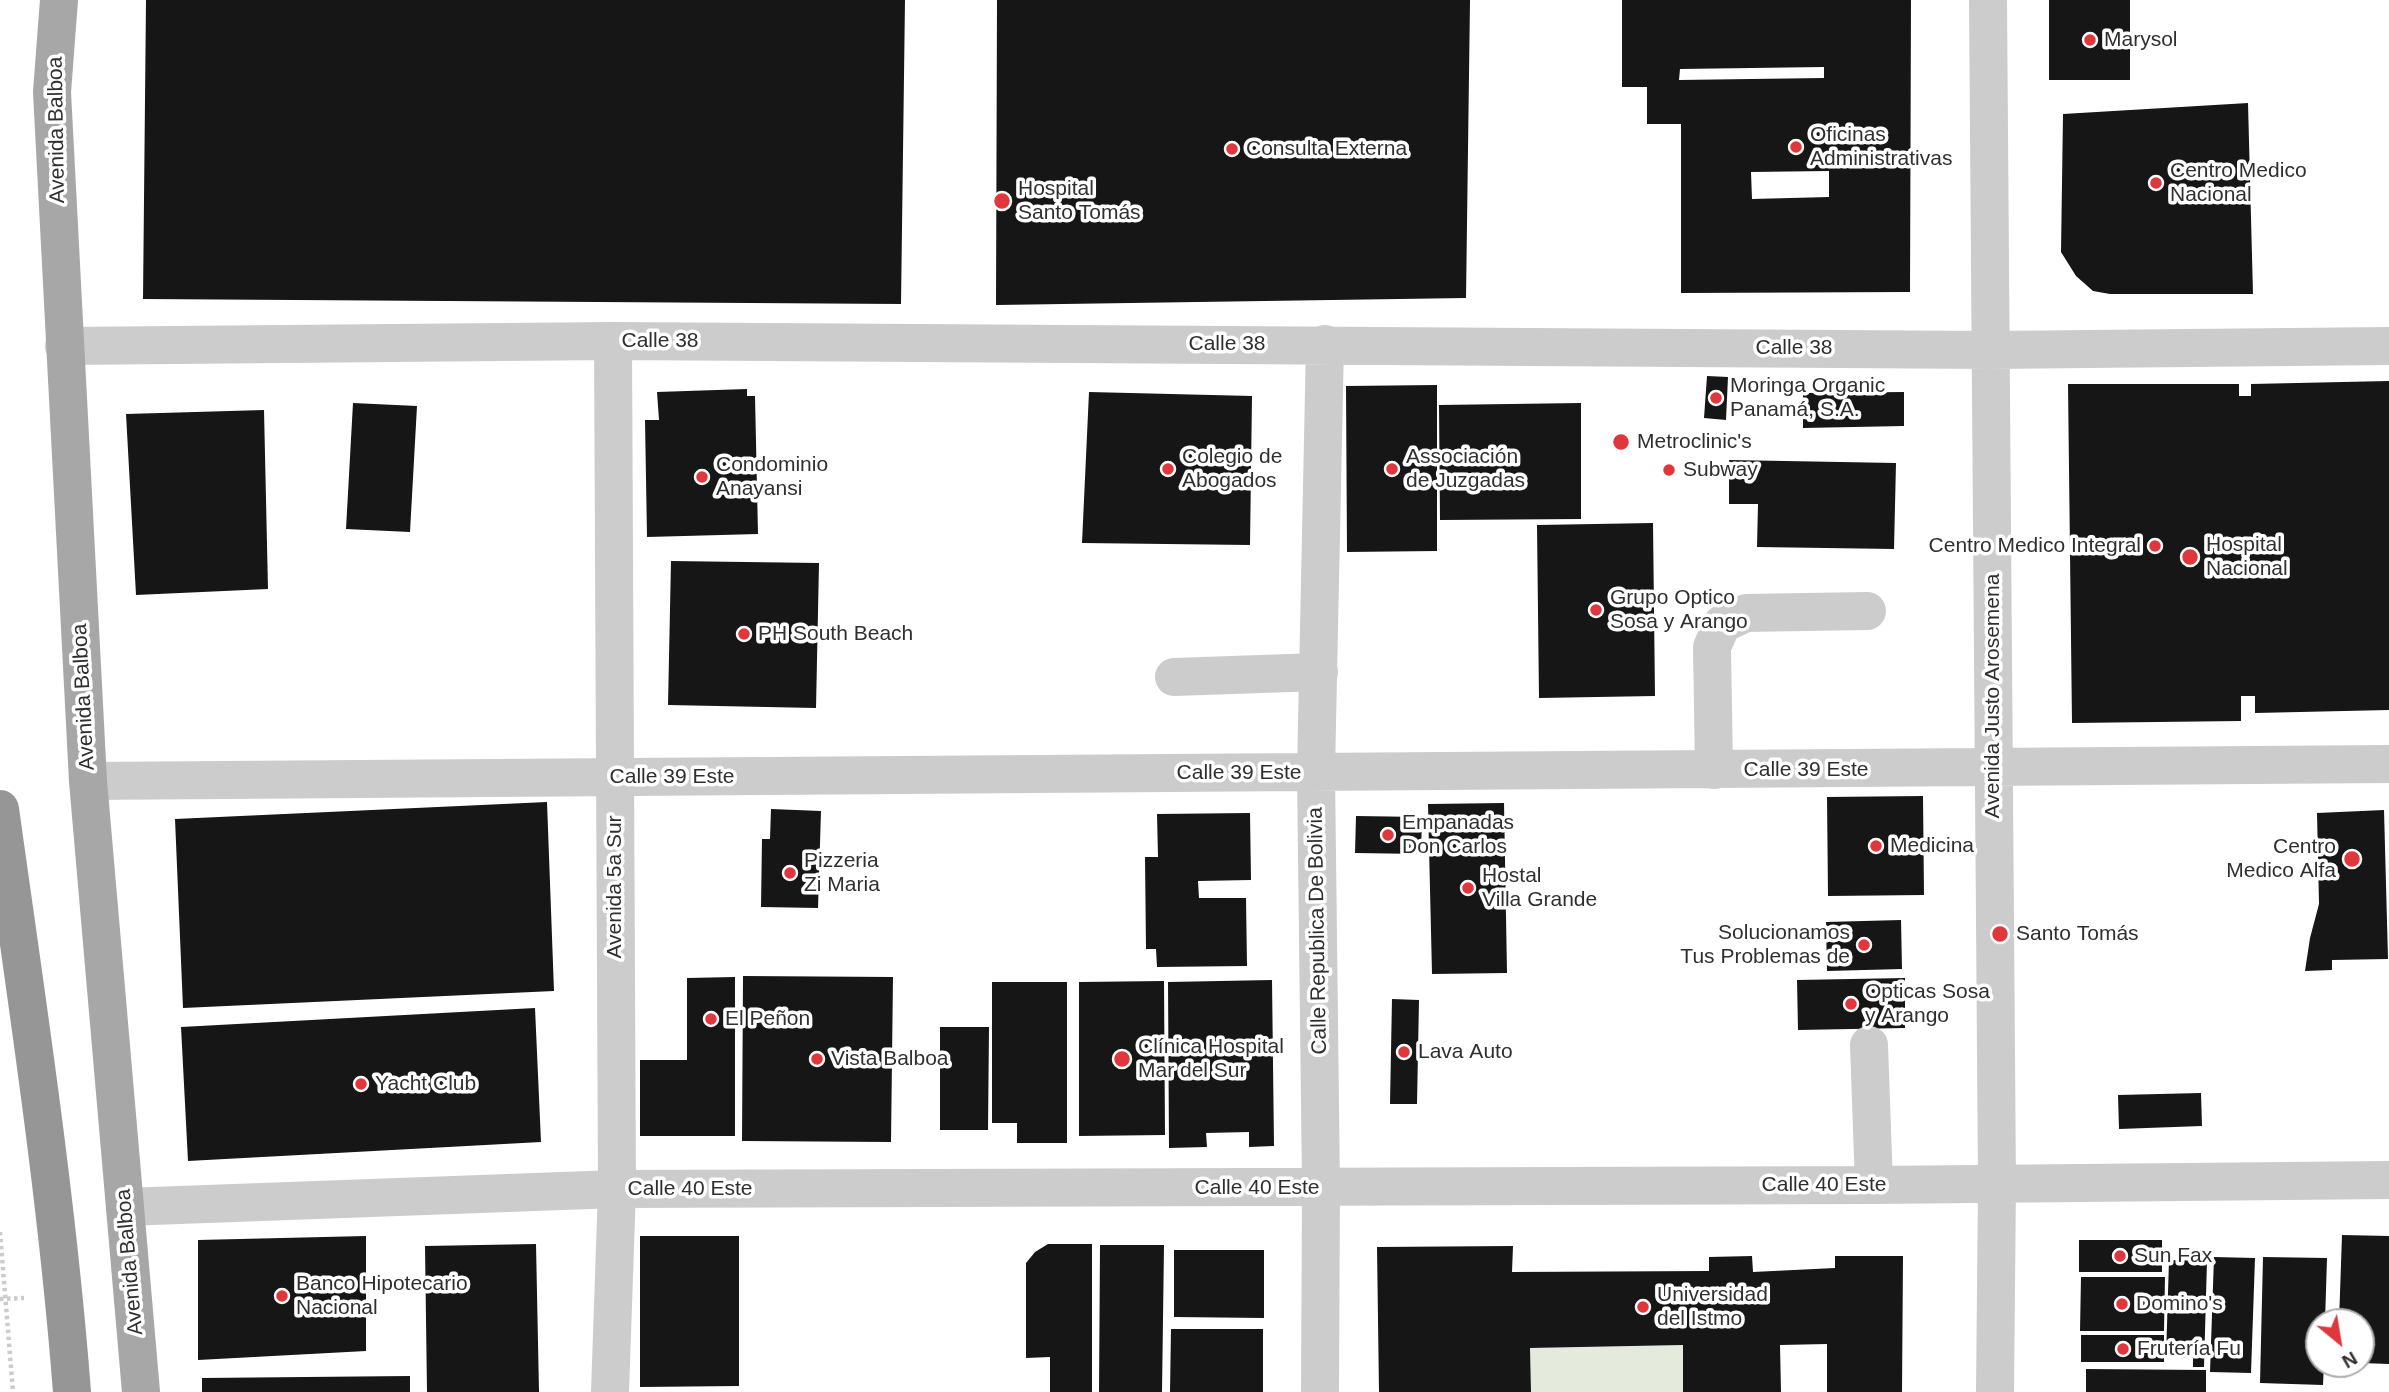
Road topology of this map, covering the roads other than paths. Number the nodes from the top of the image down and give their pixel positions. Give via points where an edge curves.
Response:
1 (59, 0) edge
2 (1988, 0) edge
3 (613, 341) junction
4 (1325, 344) junction
5 (64, 346) junction
6 (2389, 346) edge
7 (1990, 350) junction
8 (1867, 611) dead end
9 (1319, 672) junction
10 (1174, 677) dead end
11 (2389, 764) edge
12 (1993, 768) junction
13 (1714, 770) junction
14 (1316, 772) junction
15 (615, 777) junction
16 (88, 781) junction
17 (0, 809) edge
18 (1869, 1045) dead end
19 (2389, 1180) edge
20 (1997, 1184) junction
21 (1874, 1185) junction
22 (1321, 1187) junction
23 (617, 1189) junction
24 (125, 1207) junction
25 (72, 1392) edge
26 (141, 1392) edge
27 (610, 1392) edge
28 (1320, 1392) edge
29 (1994, 1392) edge

1 - 5 main road, Avenida Balboa via 52,92
2 - 7 street, Avenida Justo Arosemena
3 - 4 street, Calle 38
3 - 5 street, Calle 38
3 - 15 street, Avenida 5a Sur
4 - 7 street, Calle 38
4 - 9 street, Calle Republica De Bolivia
5 - 16 main road, Avenida Balboa
6 - 7 street, Calle 38
7 - 12 street, Avenida Justo Arosemena
8 - 13 street via 1746,613 1722,624 1712,647
9 - 10 street
9 - 14 street, Calle Republica De Bolivia
11 - 12 street, Calle 39 Este
12 - 13 street, Calle 39 Este
12 - 20 street, Avenida Justo Arosemena
13 - 14 street, Calle 39 Este
14 - 15 street, Calle 39 Este
14 - 22 street, Calle Republica De Bolivia
15 - 16 street, Calle 39 Este
15 - 23 street, Avenida 5a Sur
16 - 24 main road, Avenida Balboa
17 - 25 highway via 55,1208
18 - 21 street
19 - 20 street, Calle 40 Este
20 - 21 street, Calle 40 Este
20 - 29 street, Avenida Justo Arosemena
21 - 22 street, Calle 40 Este
22 - 23 street, Calle 40 Este
22 - 28 street, Calle Republica De Bolivia
23 - 24 street, Calle 40 Este
23 - 27 street, Avenida 5a Sur
24 - 26 main road, Avenida Balboa

